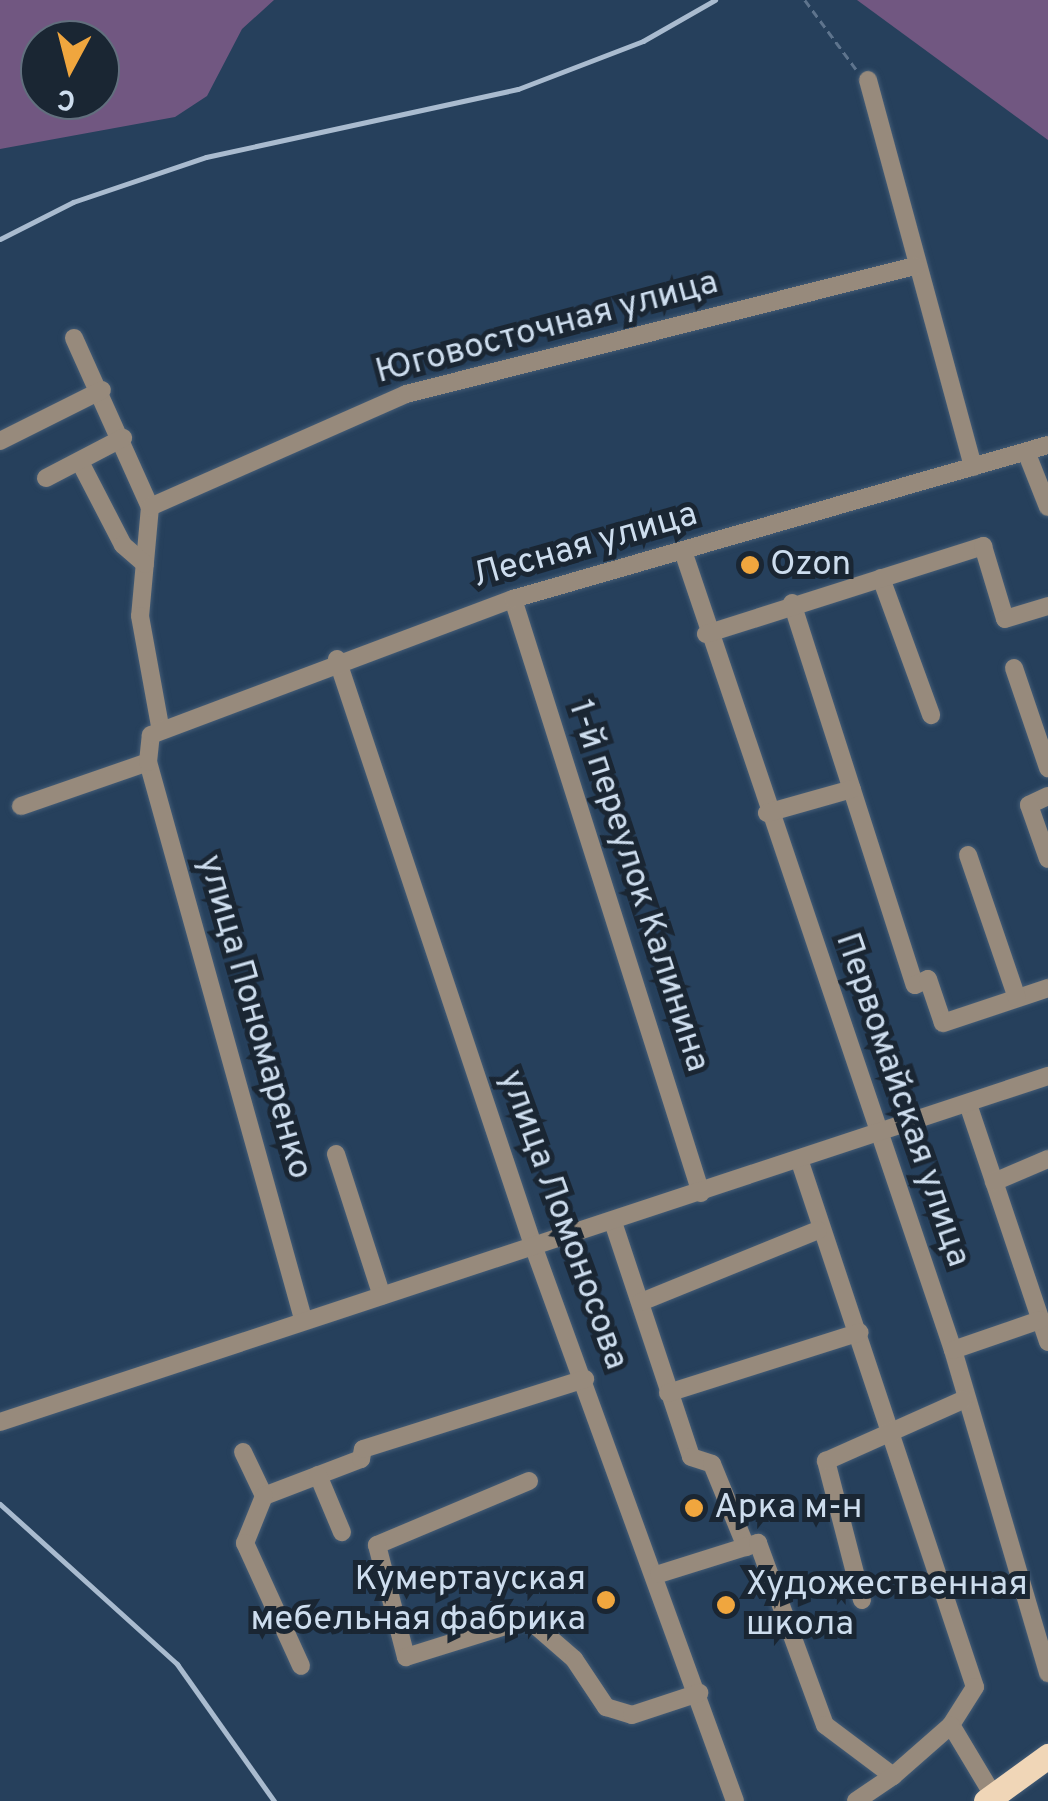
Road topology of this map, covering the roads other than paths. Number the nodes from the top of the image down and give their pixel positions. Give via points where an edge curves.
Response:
1 (868, 80) road end
2 (915, 266) junction
3 (74, 338) dead end
4 (102, 390) junction
5 (122, 438) junction
6 (0, 442) edge
7 (1048, 445) edge
8 (1028, 454) junction
9 (80, 462) junction
10 (973, 466) junction
11 (46, 478) dead end
12 (150, 506) junction
13 (1048, 507) edge
14 (683, 551) junction
15 (145, 564) junction
16 (881, 578) junction
17 (513, 599) junction
18 (792, 604) junction
19 (1048, 606) edge
20 (706, 634) junction
21 (338, 658) junction
22 (1014, 668) dead end
23 (931, 715) dead end
24 (156, 731) junction
25 (148, 762) junction
26 (1048, 768) edge
27 (852, 789) junction
28 (1048, 796) edge
29 (21, 806) dead end
30 (767, 813) junction
31 (968, 855) dead end
32 (1048, 859) edge
33 (1048, 988) edge
34 (1017, 998) junction
35 (1048, 1076) edge
36 (970, 1107) junction
37 (881, 1132) junction
38 (336, 1154) dead end
39 (1048, 1158) edge
40 (800, 1162) junction
41 (994, 1182) junction
42 (701, 1193) junction
43 (614, 1225) junction
44 (818, 1230) junction
45 (534, 1248) junction
46 (382, 1296) junction
47 (641, 1302) junction
48 (302, 1316) junction
49 (1040, 1320) junction
50 (860, 1332) junction
51 (1048, 1342) edge
52 (953, 1350) junction
53 (585, 1379) junction
54 (668, 1394) junction
55 (963, 1400) junction
56 (0, 1422) edge
57 (887, 1434) junction
58 (243, 1452) dead end
59 (318, 1475) junction
60 (529, 1482) dead end
61 (264, 1496) junction
62 (342, 1532) dead end
63 (746, 1547) junction
64 (659, 1574) junction
65 (1048, 1599) edge
66 (862, 1600) dead end
67 (1027, 1605) junction
68 (301, 1666) dead end
69 (1048, 1673) edge
70 (699, 1693) junction
71 (951, 1725) junction
72 (1048, 1756) edge
73 (893, 1776) junction
74 (989, 1798) edge
75 (734, 1801) edge
76 (856, 1801) edge

1 - 2 street
2 - 10 street
2 - 12 street, Юговосточная улица via 406,394
3 - 4 street
4 - 5 street
4 - 6 street
5 - 9 street
5 - 12 street
7 - 8 street, Лесная улица
8 - 10 street, Лесная улица
8 - 13 street
9 - 11 street
9 - 15 street via 123,545
10 - 14 street, Лесная улица
12 - 15 street, улица Пономаренко
14 - 17 street, Лесная улица
14 - 20 street, Первомайская улица
15 - 24 street, улица Пономаренко via 140,616
16 - 18 street
16 - 19 street via 983,546 1005,620
16 - 23 street
17 - 21 street, Лесная улица
17 - 42 street, 1-й переулок Калинина
18 - 20 street
18 - 27 street
20 - 30 street, Первомайская улица
21 - 24 street, Лесная улица
21 - 45 street, улица Ломоносова
22 - 26 street
24 - 25 street, улица Пономаренко
25 - 29 street
25 - 48 street, улица Пономаренко
27 - 30 street
27 - 34 street via 915,985 928,979 944,1024
28 - 32 street via 1030,805
30 - 37 street, Первомайская улица
31 - 34 street
33 - 34 street
35 - 36 street
36 - 37 street
36 - 41 street
37 - 40 street
37 - 52 street, Первомайская улица
38 - 46 street
39 - 41 street
40 - 42 street
40 - 44 street
41 - 49 street
42 - 43 street
43 - 45 street
43 - 47 street
44 - 47 street
44 - 50 street
45 - 46 street
45 - 53 street, улица Ломоносова
46 - 48 street
47 - 54 street
48 - 56 street
49 - 51 street
49 - 52 street
50 - 54 street
50 - 57 street
52 - 55 street, Первомайская улица
53 - 59 street via 363,1449 361,1459
53 - 64 street, улица Ломоносова
54 - 63 street via 691,1457 712,1464
55 - 57 street
55 - 67 street, Первомайская улица
57 - 66 street via 826,1461
57 - 71 street via 975,1687
58 - 61 street
59 - 61 street
59 - 62 street
60 - 70 street via 378,1545 406,1657 528,1620 574,1659 606,1707 632,1715
61 - 68 street via 245,1544
63 - 64 street
63 - 73 street via 758,1543 825,1724
64 - 70 street, улица Ломоносова
65 - 67 street
67 - 69 street, Первомайская улица
70 - 75 street, улица Ломоносова
71 - 73 street
71 - 74 street
72 - 74 main road
73 - 76 street

